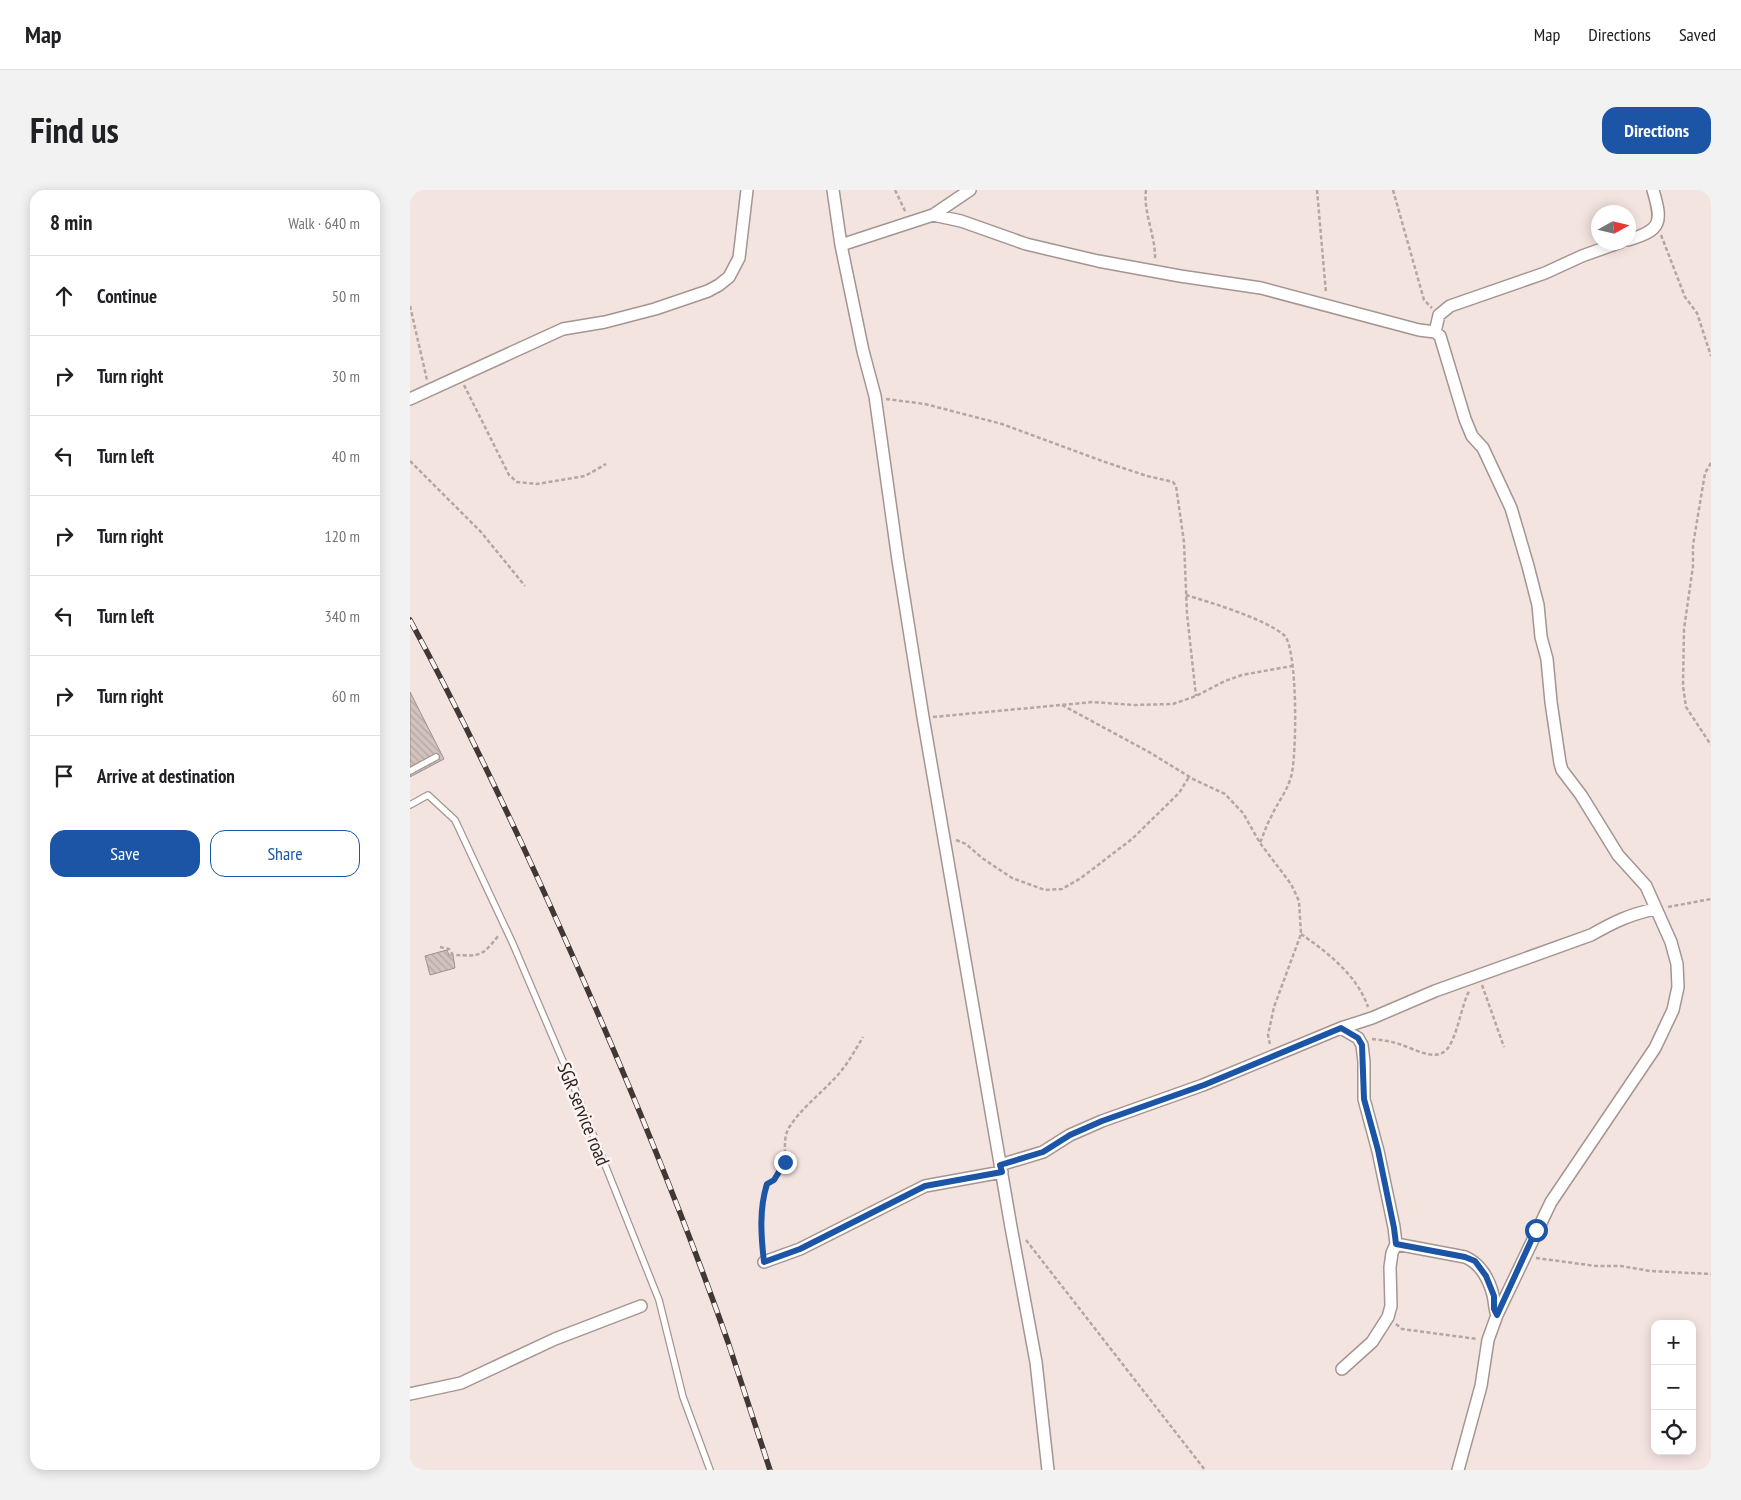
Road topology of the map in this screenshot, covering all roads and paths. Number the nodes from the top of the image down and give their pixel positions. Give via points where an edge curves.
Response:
1 (747, 190) edge
2 (833, 190) edge
3 (894, 190) edge
4 (970, 190) edge
5 (1146, 190) edge
6 (1317, 190) edge
7 (1393, 190) edge
8 (1653, 190) edge
9 (933, 215) junction
10 (912, 223) junction
11 (1657, 224) junction
12 (1636, 238) edge
13 (841, 245) junction
14 (1599, 250) edge
15 (1154, 271) junction
16 (1328, 305) junction
17 (410, 306) edge
18 (1439, 315) junction
19 (1435, 332) junction
20 (1711, 356) edge
21 (460, 377) junction
22 (430, 391) junction
23 (410, 399) edge
24 (875, 399) junction
25 (410, 461) edge
26 (1711, 463) edge
27 (606, 464) dead end
28 (525, 586) dead end
29 (1186, 595) junction
30 (1292, 666) junction
31 (1196, 696) junction
32 (1062, 705) junction
33 (923, 717) junction
34 (1711, 745) edge
35 (436, 757) dead end
36 (410, 770) edge
37 (1189, 777) junction
38 (410, 805) edge
39 (943, 834) junction
40 (1260, 843) junction
41 (1711, 899) edge
42 (1656, 909) junction
43 (505, 928) junction
44 (1301, 934) junction
45 (440, 947) dead end
46 (1479, 977) junction
47 (1372, 1018) junction
48 (1341, 1028) junction
49 (863, 1037) dead end
50 (1358, 1038) junction
51 (1504, 1047) dead end
52 (1272, 1056) junction
53 (1001, 1168) junction
54 (1011, 1227) junction
55 (1396, 1244) junction
56 (1525, 1256) junction
57 (764, 1262) joint
58 (1711, 1274) edge
59 (641, 1306) dead end
60 (1388, 1315) junction
61 (1497, 1315) junction
62 (1488, 1340) junction
63 (1342, 1369) dead end
64 (410, 1394) edge
65 (710, 1470) edge
66 (1048, 1470) edge
67 (1204, 1470) edge
68 (1458, 1470) edge

1 - 21 street via 739,258 729,277 719,284 708,291 655,309 563,329
2 - 13 street
3 - 10 path
4 - 9 street
5 - 15 path via 1155,249
6 - 16 path
7 - 18 path via 1424,300
8 - 11 street via 1659,209
9 - 10 street
9 - 15 street via 961,221 1026,244
10 - 13 street
11 - 12 street
11 - 20 path via 1685,297 1697,314
13 - 24 street
14 - 18 street via 1545,274 1450,306
15 - 16 street via 1261,288
16 - 19 street
17 - 22 path
18 - 19 street
19 - 42 street via 1442,341 1472,436 1483,448 1495,472 1517,528 1538,605 1562,770 1618,855 1646,886
21 - 22 street
21 - 27 path via 509,475 517,482 561,481 585,476
22 - 23 street
24 - 29 path via 925,404 1002,424 1146,476 1173,482 1184,542
24 - 33 street
25 - 28 path via 481,532
26 - 34 path via 1705,473 1693,545 1684,629 1683,686 1686,707
29 - 30 path via 1251,618 1285,636 1291,650
29 - 31 path
30 - 31 path via 1242,675
30 - 40 path via 1295,712 1291,778
31 - 32 path via 1172,704 1093,702
32 - 33 path
32 - 37 path
33 - 39 street
35 - 36 lane
37 - 39 path via 1179,793 1132,839 1062,889 1045,890 1012,878 966,844
37 - 40 path via 1226,794 1243,813
38 - 43 lane, SGR service road via 428,796 455,820
39 - 53 street
40 - 44 path via 1300,901
41 - 42 path
42 - 46 street via 1635,913 1591,935
42 - 56 street via 1677,964 1678,987 1673,1010 1655,1048 1551,1202
43 - 45 path via 486,952 473,957 453,955 449,949
43 - 65 lane, SGR service road via 574,1087 659,1300 683,1397
44 - 47 path via 1331,957 1355,982
44 - 52 path via 1274,1007 1268,1035
46 - 47 street via 1435,990
46 - 50 path via 1467,995 1452,1043 1440,1054 1426,1055 1393,1042
46 - 51 path
47 - 48 street
48 - 50 street
48 - 52 street
49 - 57 path via 834,1080 788,1128 783,1167 767,1184 764,1193 761,1223
50 - 55 street via 1364,1052 1364,1099 1378,1150
52 - 53 street via 1204,1085 1102,1121 1043,1152
53 - 54 street
53 - 57 street via 925,1186 800,1249
54 - 66 street via 1036,1362
54 - 67 path via 1026,1240 1069,1294
55 - 60 street via 1390,1267 1391,1306
55 - 61 street via 1475,1261 1494,1296
56 - 58 path via 1596,1266
56 - 61 street
59 - 64 street via 555,1339 461,1382
60 - 62 path via 1402,1329
60 - 63 street via 1372,1342
61 - 62 street
62 - 68 street via 1481,1386

